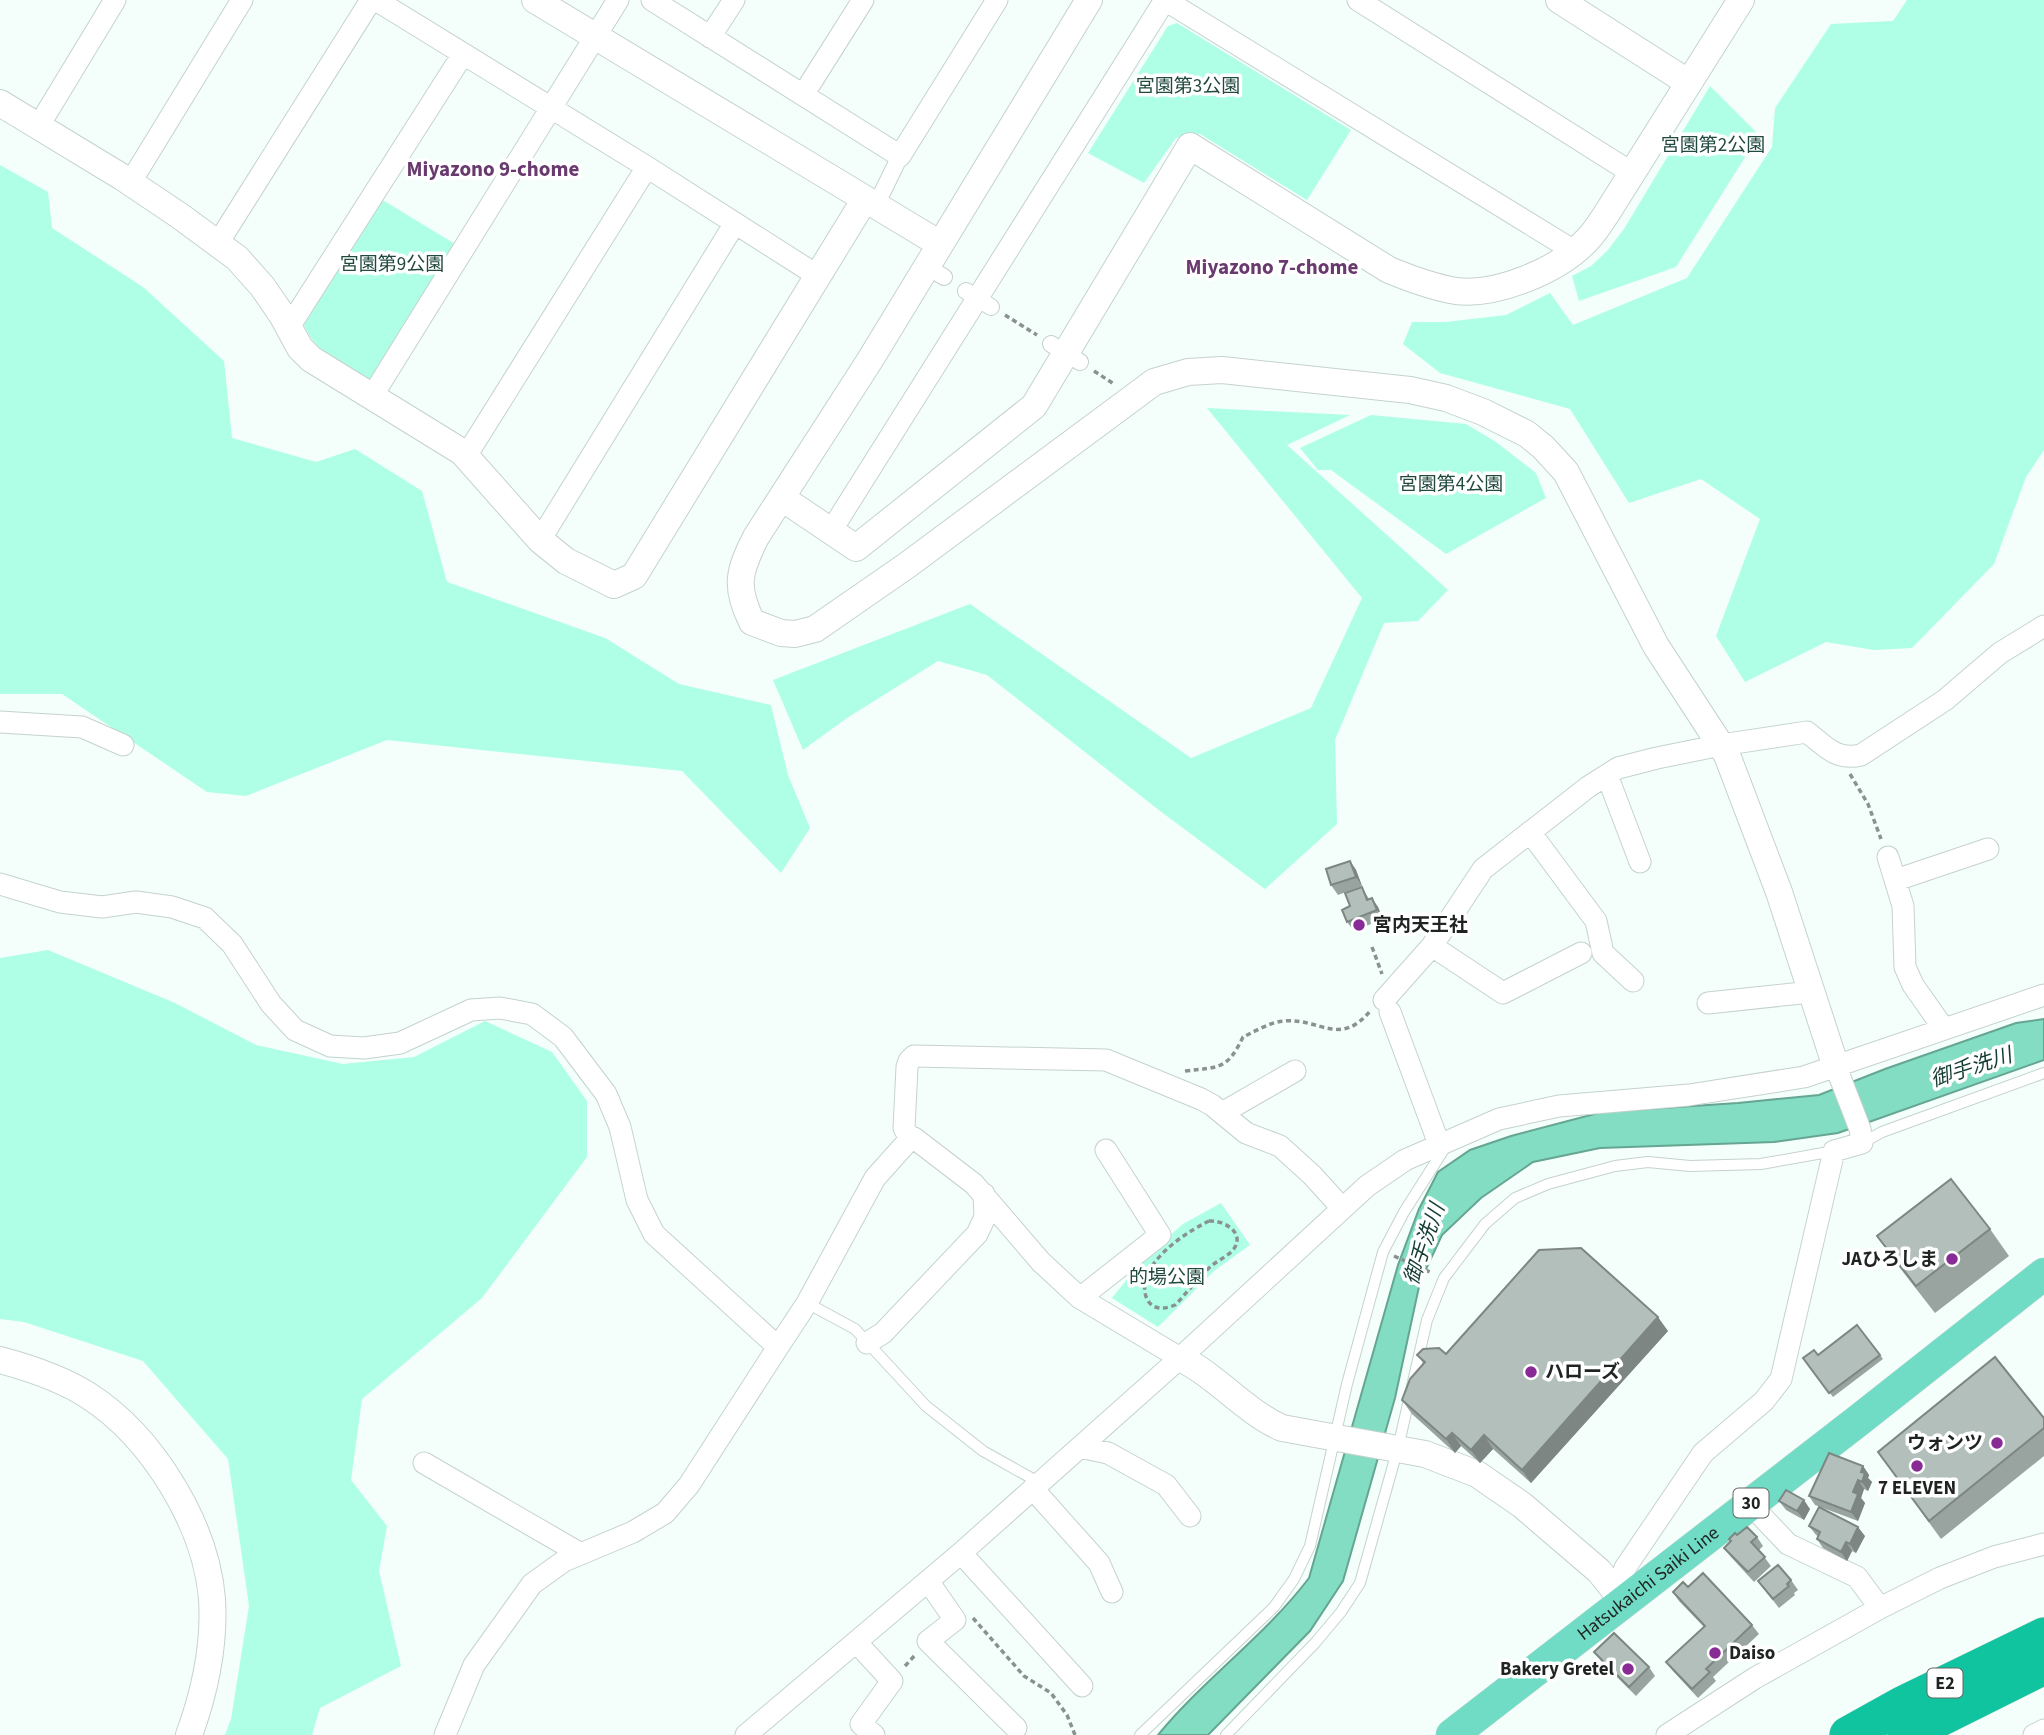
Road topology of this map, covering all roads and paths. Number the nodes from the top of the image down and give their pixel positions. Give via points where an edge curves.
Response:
1 (115, 0) edge
2 (242, 0) edge
3 (374, 0) edge
4 (535, 0) edge
5 (618, 0) edge
6 (652, 0) edge
7 (734, 0) edge
8 (863, 0) edge
9 (997, 0) edge
10 (1089, 0) edge
11 (1358, 0) edge
12 (1559, 0) edge
13 (1741, 0) edge
14 (595, 36) junction
15 (710, 37) junction
16 (463, 54) junction
17 (1689, 83) junction
18 (803, 95) junction
19 (0, 103) edge
20 (551, 108) junction
21 (38, 127) junction
22 (900, 156) junction
23 (647, 167) junction
24 (1632, 173) junction
25 (130, 183) junction
26 (873, 197) junction
27 (736, 223) junction
28 (218, 243) junction
29 (940, 244) junction
30 (1574, 251) junction
31 (818, 276) junction
32 (978, 298) junction
33 (289, 327) junction
34 (1066, 353) junction
35 (1127, 391) junction
36 (371, 398) junction
37 (466, 456) junction
38 (782, 498) junction
39 (831, 531) junction
40 (540, 540) junction
41 (2044, 626) edge
42 (0, 722) edge
43 (123, 745) dead end
44 (1721, 745) junction
45 (1840, 757) junction
46 (1607, 775) junction
47 (1530, 832) junction
48 (1988, 849) dead end
49 (1888, 857) joint
50 (1640, 862) dead end
51 (1896, 880) junction
52 (0, 884) edge
53 (1432, 946) junction
54 (1372, 947) dead end
55 (1581, 953) dead end
56 (1380, 970) dead end
57 (1633, 981) dead end
58 (1811, 992) junction
59 (2044, 995) edge
60 (1708, 1003) dead end
61 (1387, 1006) junction
62 (1944, 1029) junction
63 (1295, 1071) dead end
64 (1838, 1073) junction
65 (2044, 1073) edge
66 (1167, 1085) junction
67 (1222, 1113) junction
68 (1861, 1136) junction
69 (910, 1139) junction
70 (1445, 1141) junction
71 (1105, 1150) dead end
72 (1834, 1151) junction
73 (984, 1194) junction
74 (1342, 1208) junction
75 (1383, 1252) junction
76 (2044, 1274) edge
77 (1444, 1278) junction
78 (1080, 1298) junction
79 (1180, 1300) joint
80 (807, 1303) junction
81 (867, 1343) junction
82 (778, 1347) junction
83 (1180, 1359) junction
84 (0, 1360) edge
85 (1336, 1438) junction
86 (1080, 1447) junction
87 (1394, 1447) junction
88 (424, 1463) dead end
89 (1036, 1486) junction
90 (1751, 1504) junction
91 (1189, 1516) dead end
92 (2044, 1544) edge
93 (961, 1553) junction
94 (582, 1554) junction
95 (928, 1581) junction
96 (1112, 1592) dead end
97 (1620, 1597) junction
98 (946, 1607) junction
99 (1880, 1608) junction
100 (2044, 1636) edge
101 (928, 1641) junction
102 (856, 1642) junction
103 (2044, 1667) edge
104 (892, 1681) junction
105 (1082, 1686) dead end
106 (1016, 1728) dead end
107 (2044, 1730) edge
108 (1456, 1734) edge
109 (189, 1735) edge
110 (445, 1735) edge
111 (746, 1735) edge
112 (874, 1735) edge
113 (1075, 1735) edge
114 (1140, 1735) edge
115 (1226, 1735) edge
116 (1667, 1735) edge
117 (1848, 1735) edge
118 (1906, 1735) edge
119 (2034, 1735) edge

1 - 21 street
2 - 25 street
3 - 16 street
3 - 28 street
4 - 14 street
5 - 14 street
6 - 15 street
7 - 15 street
8 - 18 street
9 - 22 street
10 - 29 street
11 - 24 street
12 - 17 street
13 - 17 street
14 - 20 street
14 - 26 street
15 - 18 street
16 - 20 street
16 - 33 street
17 - 24 street
18 - 22 street
19 - 21 street
20 - 23 street
20 - 36 street
21 - 25 street
22 - 26 street
23 - 27 street
23 - 37 street
24 - 30 street via 1588,240
25 - 28 street
26 - 29 street
26 - 31 street
27 - 31 street
27 - 40 street
28 - 33 street via 262,286
29 - 38 street
30 - 32 street via 1165,0
30 - 34 street via 1561,262 1496,289 1459,291 1425,285 1389,270 1190,146
31 - 40 street via 634,576 614,585 566,561
32 - 34 path
32 - 39 street
33 - 36 street via 299,348
34 - 35 path
34 - 39 street via 1034,406 856,548
35 - 38 street via 906,566 815,629 795,634 751,622 739,586 741,566
35 - 44 street via 1188,372 1222,370 1410,390 1462,403 1527,434 1566,472 1656,646
36 - 37 street
37 - 40 street
38 - 39 street
41 - 45 street via 1861,755
42 - 43 street via 82,727
44 - 45 street via 1807,732
44 - 46 street via 1644,761
44 - 58 street via 1774,879
45 - 49 path via 1868,804
46 - 47 street
46 - 50 street
47 - 53 street via 1483,869
47 - 57 street via 1596,921 1603,953
48 - 51 street
49 - 51 street
51 - 62 street via 1903,906 1905,967
52 - 82 street via 60,902 102,907 136,902 205,918 232,944 271,1004 295,1030 330,1046 400,1043 471,1010 500,1008 532,1014 563,1037 606,1094 620,1127 638,1200 654,1234
53 - 55 street via 1503,993
53 - 61 street
54 - 56 path
58 - 60 street
58 - 64 street
59 - 62 street
61 - 66 path via 1373,1007 1360,1024 1349,1029 1295,1021 1271,1024 1243,1037 1227,1062 1216,1068 1176,1072
61 - 70 street
62 - 64 street
63 - 67 street
64 - 68 street
64 - 70 street via 1689,1095 1559,1106 1499,1119
65 - 68 lane
66 - 67 street
66 - 69 street via 1105,1060 921,1055 907,1067 904,1128
67 - 74 street via 1245,1133 1283,1149
68 - 72 street
69 - 73 street
69 - 80 street via 875,1178
70 - 74 street via 1405,1160
70 - 75 lane
71 - 78 street via 1160,1235
72 - 77 lane via 1761,1164 1648,1162 1548,1184 1515,1198 1485,1224
72 - 97 street via 1781,1379 1764,1401 1703,1453 1631,1558 1620,1579
73 - 78 street via 1041,1262
73 - 81 street via 985,1217 977,1234 883,1333
74 - 83 street
75 - 77 path
75 - 85 lane
76 - 90 main road, Hatsukaichi Saiki Line / 30
77 - 87 lane via 1427,1320
78 - 83 street
79 - 79 path via 1210,1266 1234,1249 1237,1242 1228,1225 1209,1221 1188,1232 1153,1264 1143,1283 1148,1301 1166,1308
80 - 81 lane via 855,1329
80 - 82 street
81 - 89 lane via 926,1406
82 - 94 street via 678,1500 650,1524
83 - 85 street via 1272,1423
83 - 86 street
84 - 109 street via 88,1395 115,1416 162,1469 180,1501 207,1566 212,1599 208,1670
85 - 87 street
85 - 114 lane via 1310,1546 1294,1579 1274,1607
86 - 89 street
86 - 91 street via 1108,1453 1166,1485
87 - 97 street via 1451,1463 1500,1489 1599,1571
87 - 115 lane via 1360,1583 1315,1643
88 - 94 street
89 - 93 street
89 - 96 street via 1099,1563
90 - 97 main road, Hatsukaichi Saiki Line / 30
90 - 99 street via 1788,1544 1857,1577
92 - 99 street via 1940,1578
93 - 95 street
93 - 105 street
94 - 110 street via 550,1570 528,1589 474,1665
95 - 98 street
95 - 102 street
97 - 108 main road, Hatsukaichi Saiki Line / 30
98 - 101 street via 955,1620
98 - 113 path via 953,1598 1024,1676 1051,1693
99 - 116 street via 1755,1678
100 - 117 highway, E2
101 - 104 path
101 - 106 street
102 - 104 street
102 - 111 street
103 - 118 highway, E2
104 - 112 street via 861,1724
107 - 119 street

